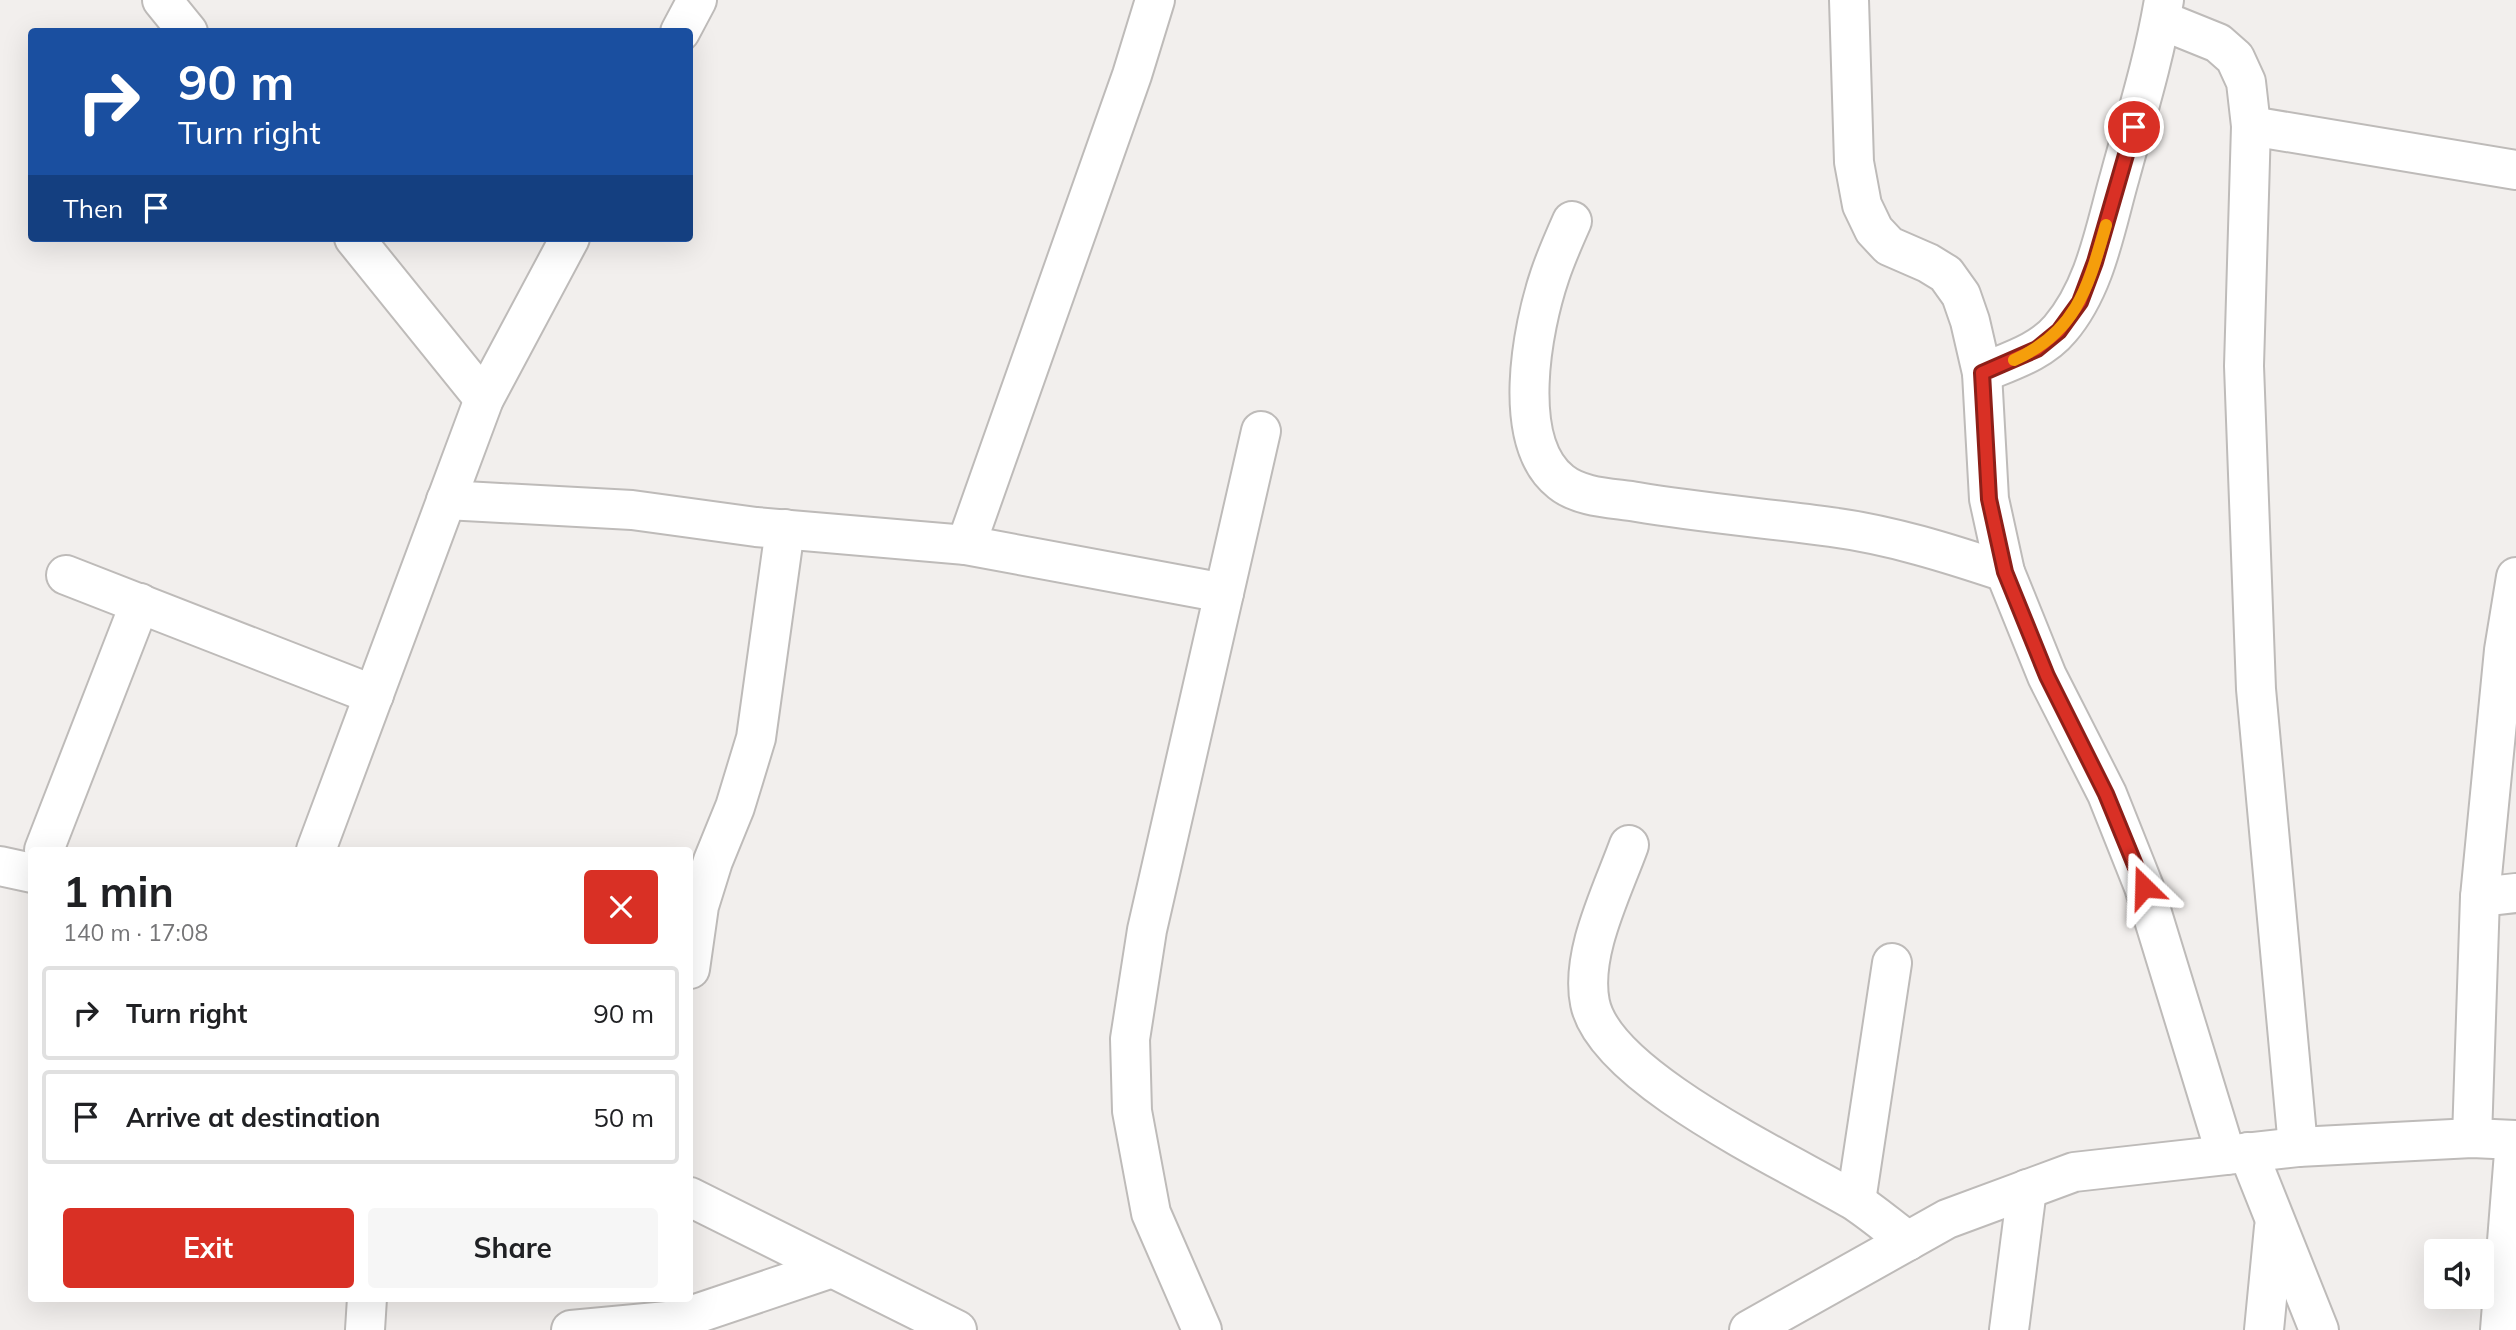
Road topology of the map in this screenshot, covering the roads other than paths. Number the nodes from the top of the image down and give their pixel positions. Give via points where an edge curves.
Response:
1 (162, 0) edge
2 (697, 0) edge
3 (1156, 0) edge
4 (1849, 0) edge
5 (2163, 10) edge
6 (185, 28) edge
7 (682, 28) edge
8 (2251, 126) junction
9 (2516, 170) edge
10 (1572, 221) dead end
11 (357, 242) edge
12 (568, 242) edge
13 (1982, 373) junction
14 (484, 399) junction
15 (1261, 431) dead end
16 (446, 500) junction
17 (785, 529) junction
18 (966, 545) junction
19 (2005, 572) junction
20 (66, 575) dead end
21 (1224, 593) junction
22 (2514, 597) edge
23 (140, 603) junction
24 (374, 695) junction
25 (1629, 845) dead end
26 (45, 847) edge
27 (317, 847) edge
28 (0, 866) edge
29 (28, 872) edge
30 (2498, 895) edge
31 (693, 949) edge
32 (1892, 963) dead end
33 (2472, 1138) junction
34 (2516, 1140) edge
35 (2298, 1147) junction
36 (2237, 1154) junction
37 (2027, 1189) junction
38 (693, 1198) edge
39 (1856, 1202) junction
40 (2274, 1218) junction
41 (1908, 1241) junction
42 (832, 1268) junction
43 (367, 1302) edge
44 (1793, 1317) edge
45 (365, 1330) edge
46 (571, 1330) edge
47 (957, 1330) edge
48 (1202, 1330) edge
49 (1749, 1330) edge
50 (2008, 1330) edge
51 (2264, 1330) edge
52 (2319, 1330) edge
53 (2500, 1330) edge

1 - 6 street
2 - 7 street
3 - 18 street
4 - 13 street via 1854,162 1862,205 1874,230 1889,246 1946,274 1961,295
5 - 8 street via 2235,58 2246,82
5 - 13 street via 2080,302 2059,331 2037,349
8 - 9 street
8 - 35 street via 2244,366 2256,690
10 - 19 street via 1550,275 1530,378 1535,439 1545,463 1561,482 1587,494 1833,527 1928,546
11 - 14 street
12 - 14 street
13 - 19 street via 1989,499
14 - 16 street
15 - 21 street
16 - 17 street via 632,510
16 - 24 street
17 - 18 street
17 - 31 street via 756,738 699,906
18 - 21 street
19 - 36 street via 2047,676 2106,794 2144,887
20 - 23 street
21 - 48 street via 1147,930 1130,1039 1132,1111 1152,1213
22 - 30 street via 2504,650
23 - 24 street
23 - 26 street
24 - 27 street
25 - 39 street via 1588,971 1590,1004 1600,1027 1645,1076
28 - 29 street
30 - 33 street
32 - 39 street
33 - 34 street
33 - 35 street
34 - 53 street
35 - 36 street
36 - 37 street via 2074,1172
36 - 40 street
37 - 41 street via 1947,1219
37 - 50 street
38 - 42 street
39 - 41 street
40 - 51 street
40 - 52 street
41 - 44 street
42 - 46 street via 678,1320
42 - 47 street
43 - 45 street
44 - 49 street

